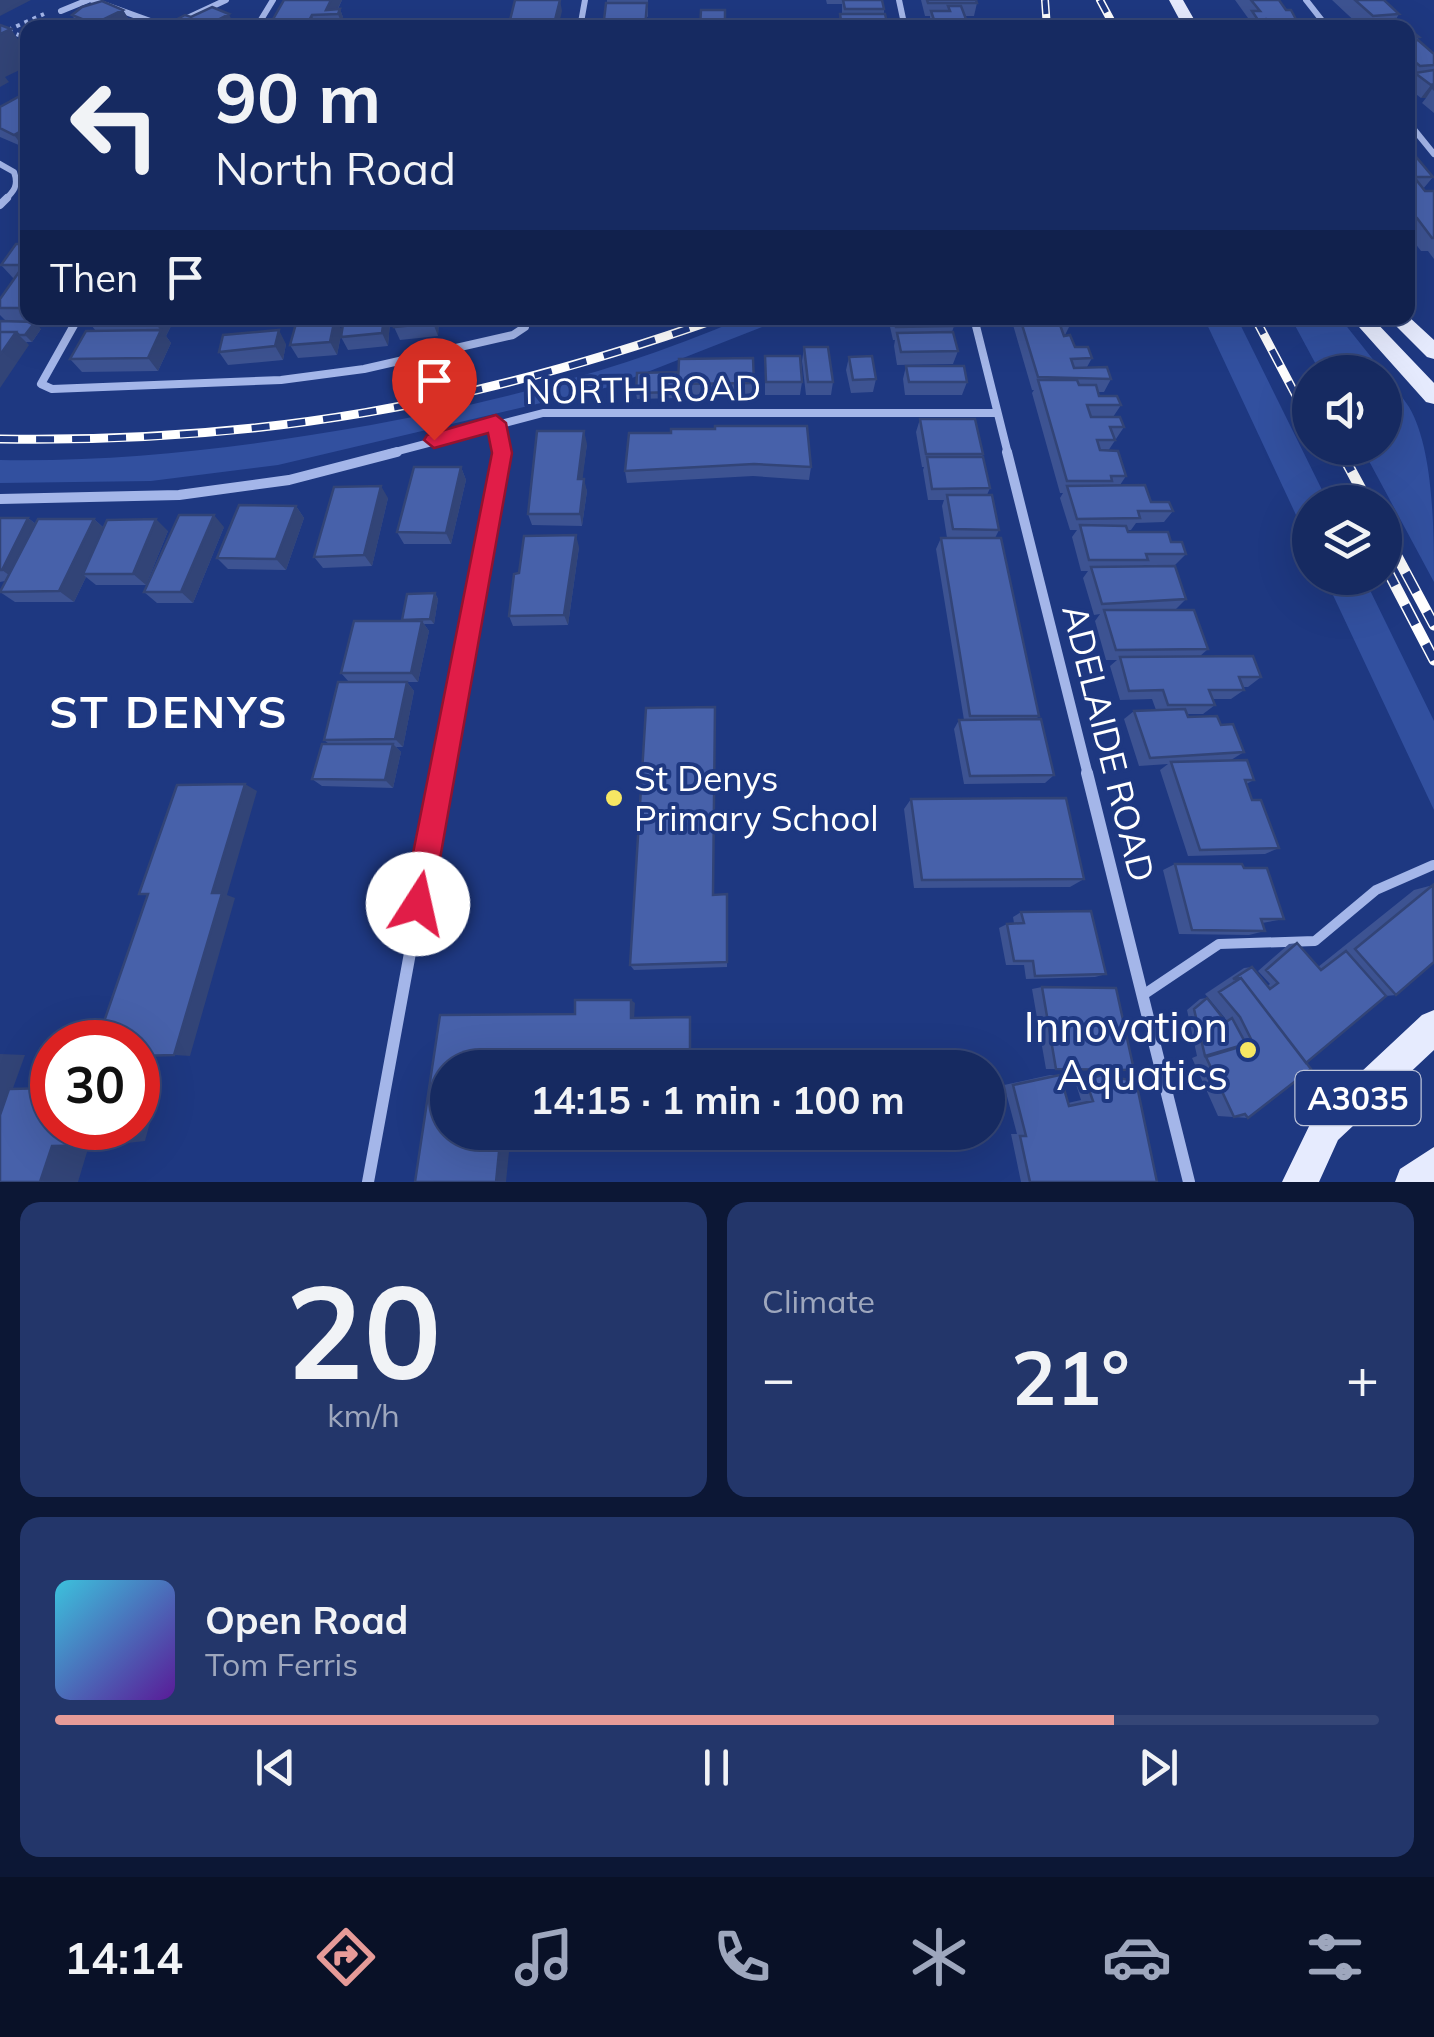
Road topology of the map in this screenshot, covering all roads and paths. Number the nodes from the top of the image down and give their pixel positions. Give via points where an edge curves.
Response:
1 (90, 0) edge
2 (226, 0) edge
3 (1306, 0) edge
4 (62, 11) joint
5 (31, 20) edge
6 (147, 20) edge
7 (182, 20) edge
8 (1322, 20) edge
9 (20, 25) edge
10 (0, 27) edge
11 (8, 30) junction
12 (20, 35) edge
13 (1415, 131) edge
14 (1434, 154) edge
15 (0, 164) edge
16 (0, 205) edge
17 (74, 325) edge
18 (523, 325) edge
19 (976, 325) edge
20 (1368, 325) edge
21 (1405, 325) edge
22 (1434, 352) edge
23 (1434, 396) edge
24 (997, 413) junction
25 (496, 423) junction
26 (0, 499) edge
27 (1433, 865) edge
28 (1143, 995) junction
29 (1434, 1027) edge
30 (1434, 1166) edge
31 (368, 1182) edge
32 (1189, 1182) edge
33 (1300, 1182) edge
34 (1413, 1182) edge

1 - 4 street
1 - 6 street
2 - 7 street
3 - 8 street
4 - 5 path
9 - 11 path
10 - 11 path
11 - 12 path
13 - 14 street
15 - 16 street via 18,181
17 - 18 street via 40,384 52,389 281,380 456,350 513,336
19 - 24 street, ADELAIDE ROAD
20 - 23 main road
21 - 22 main road
24 - 25 street, NORTH ROAD via 543,414
24 - 28 street, ADELAIDE ROAD
25 - 26 street, NORTH ROAD via 289,480 178,495
25 - 31 street via 502,453
27 - 28 lane via 1376,890 1315,941 1219,944
28 - 32 street, ADELAIDE ROAD
29 - 33 main road, A3035 via 1326,1128
30 - 34 main road, A3035

